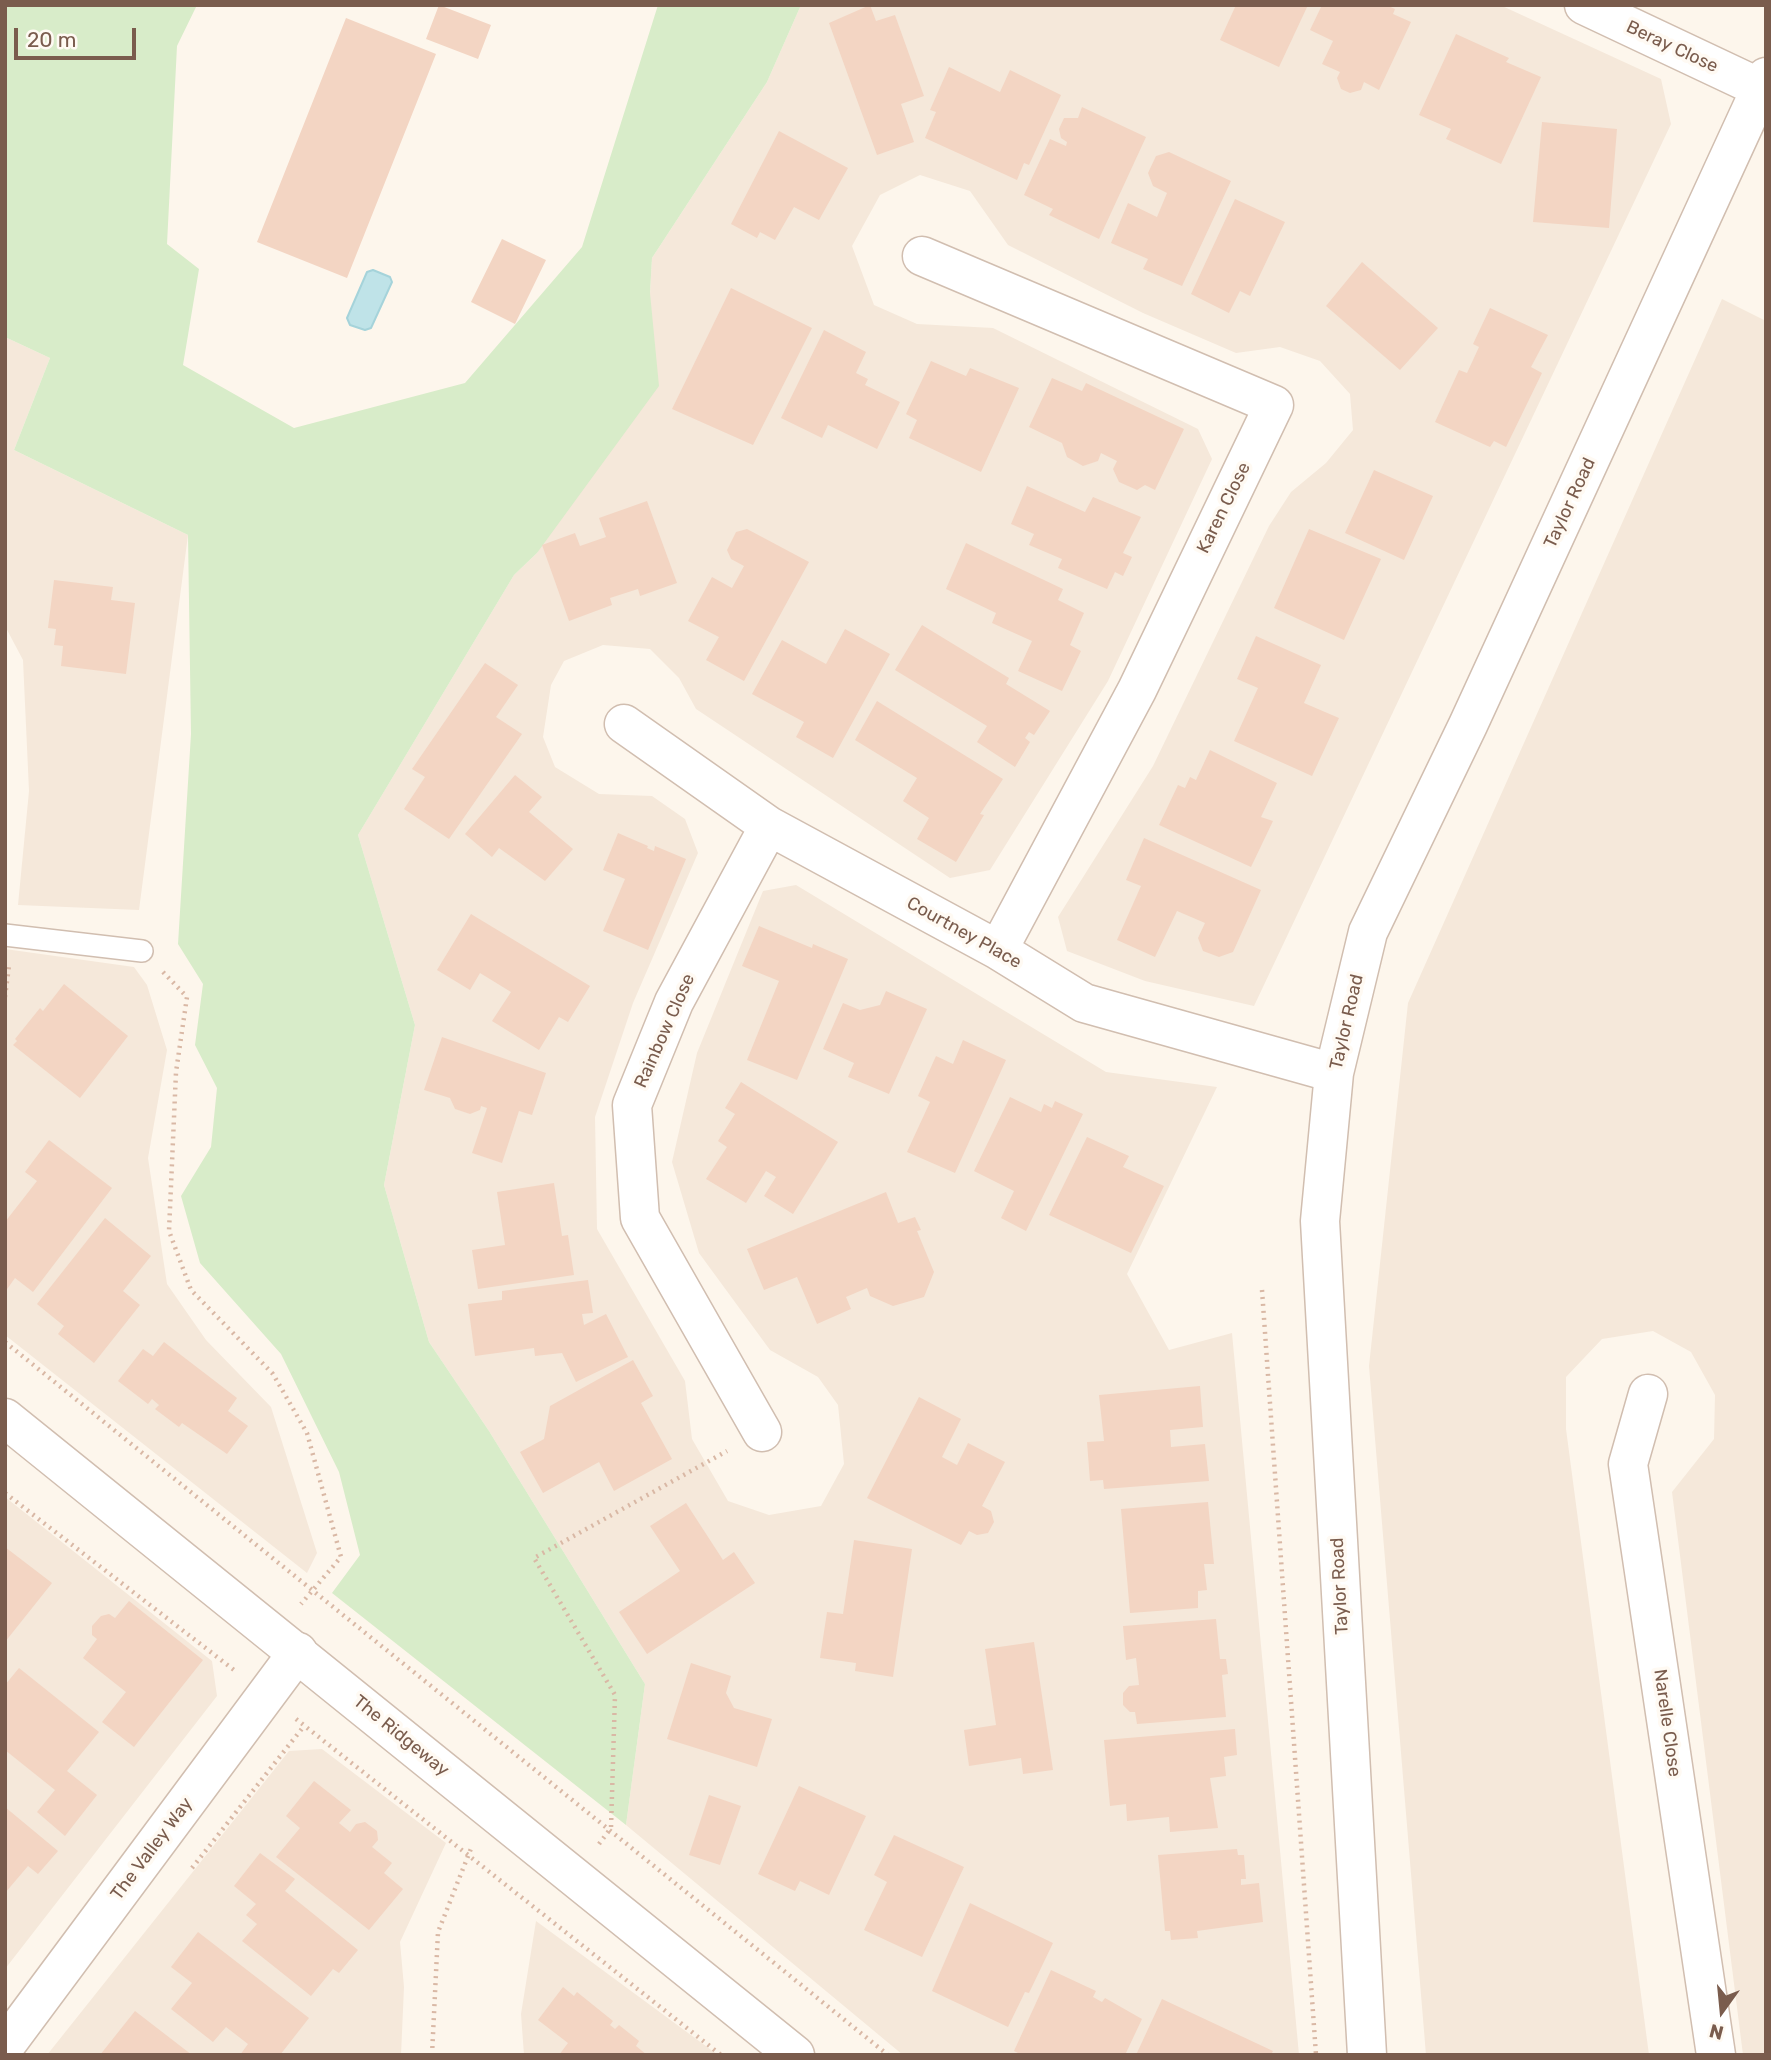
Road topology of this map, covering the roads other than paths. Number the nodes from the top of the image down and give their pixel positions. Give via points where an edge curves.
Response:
1 (1584, 5) edge
2 (1763, 82) edge
3 (922, 256) dead end
4 (624, 724) dead end
5 (769, 826) junction
6 (5, 935) edge
7 (998, 950) junction
8 (142, 951) road end
9 (1334, 1073) junction
10 (1648, 1394) dead end
11 (5, 1418) edge
12 (762, 1432) road end
13 (286, 1643) junction
14 (5, 2046) edge
15 (795, 2055) edge
16 (1367, 2055) edge
17 (1716, 2055) edge

1 - 2 street, Beray Close
2 - 9 street, Taylor Road via 1368,932
3 - 7 street, Karen Close via 1274,405 1137,690
4 - 5 street, Courtney Place
5 - 7 street, Courtney Place
5 - 12 street, Rainbow Close via 674,1002 632,1105 640,1218
6 - 8 lane
7 - 9 street, Courtney Place via 1084,1003
9 - 16 street, Taylor Road via 1320,1221
10 - 17 street, Narelle Close via 1628,1464
11 - 13 street, The Ridgeway
13 - 14 street, The Valley Way via 266,1695
13 - 15 street, The Ridgeway

